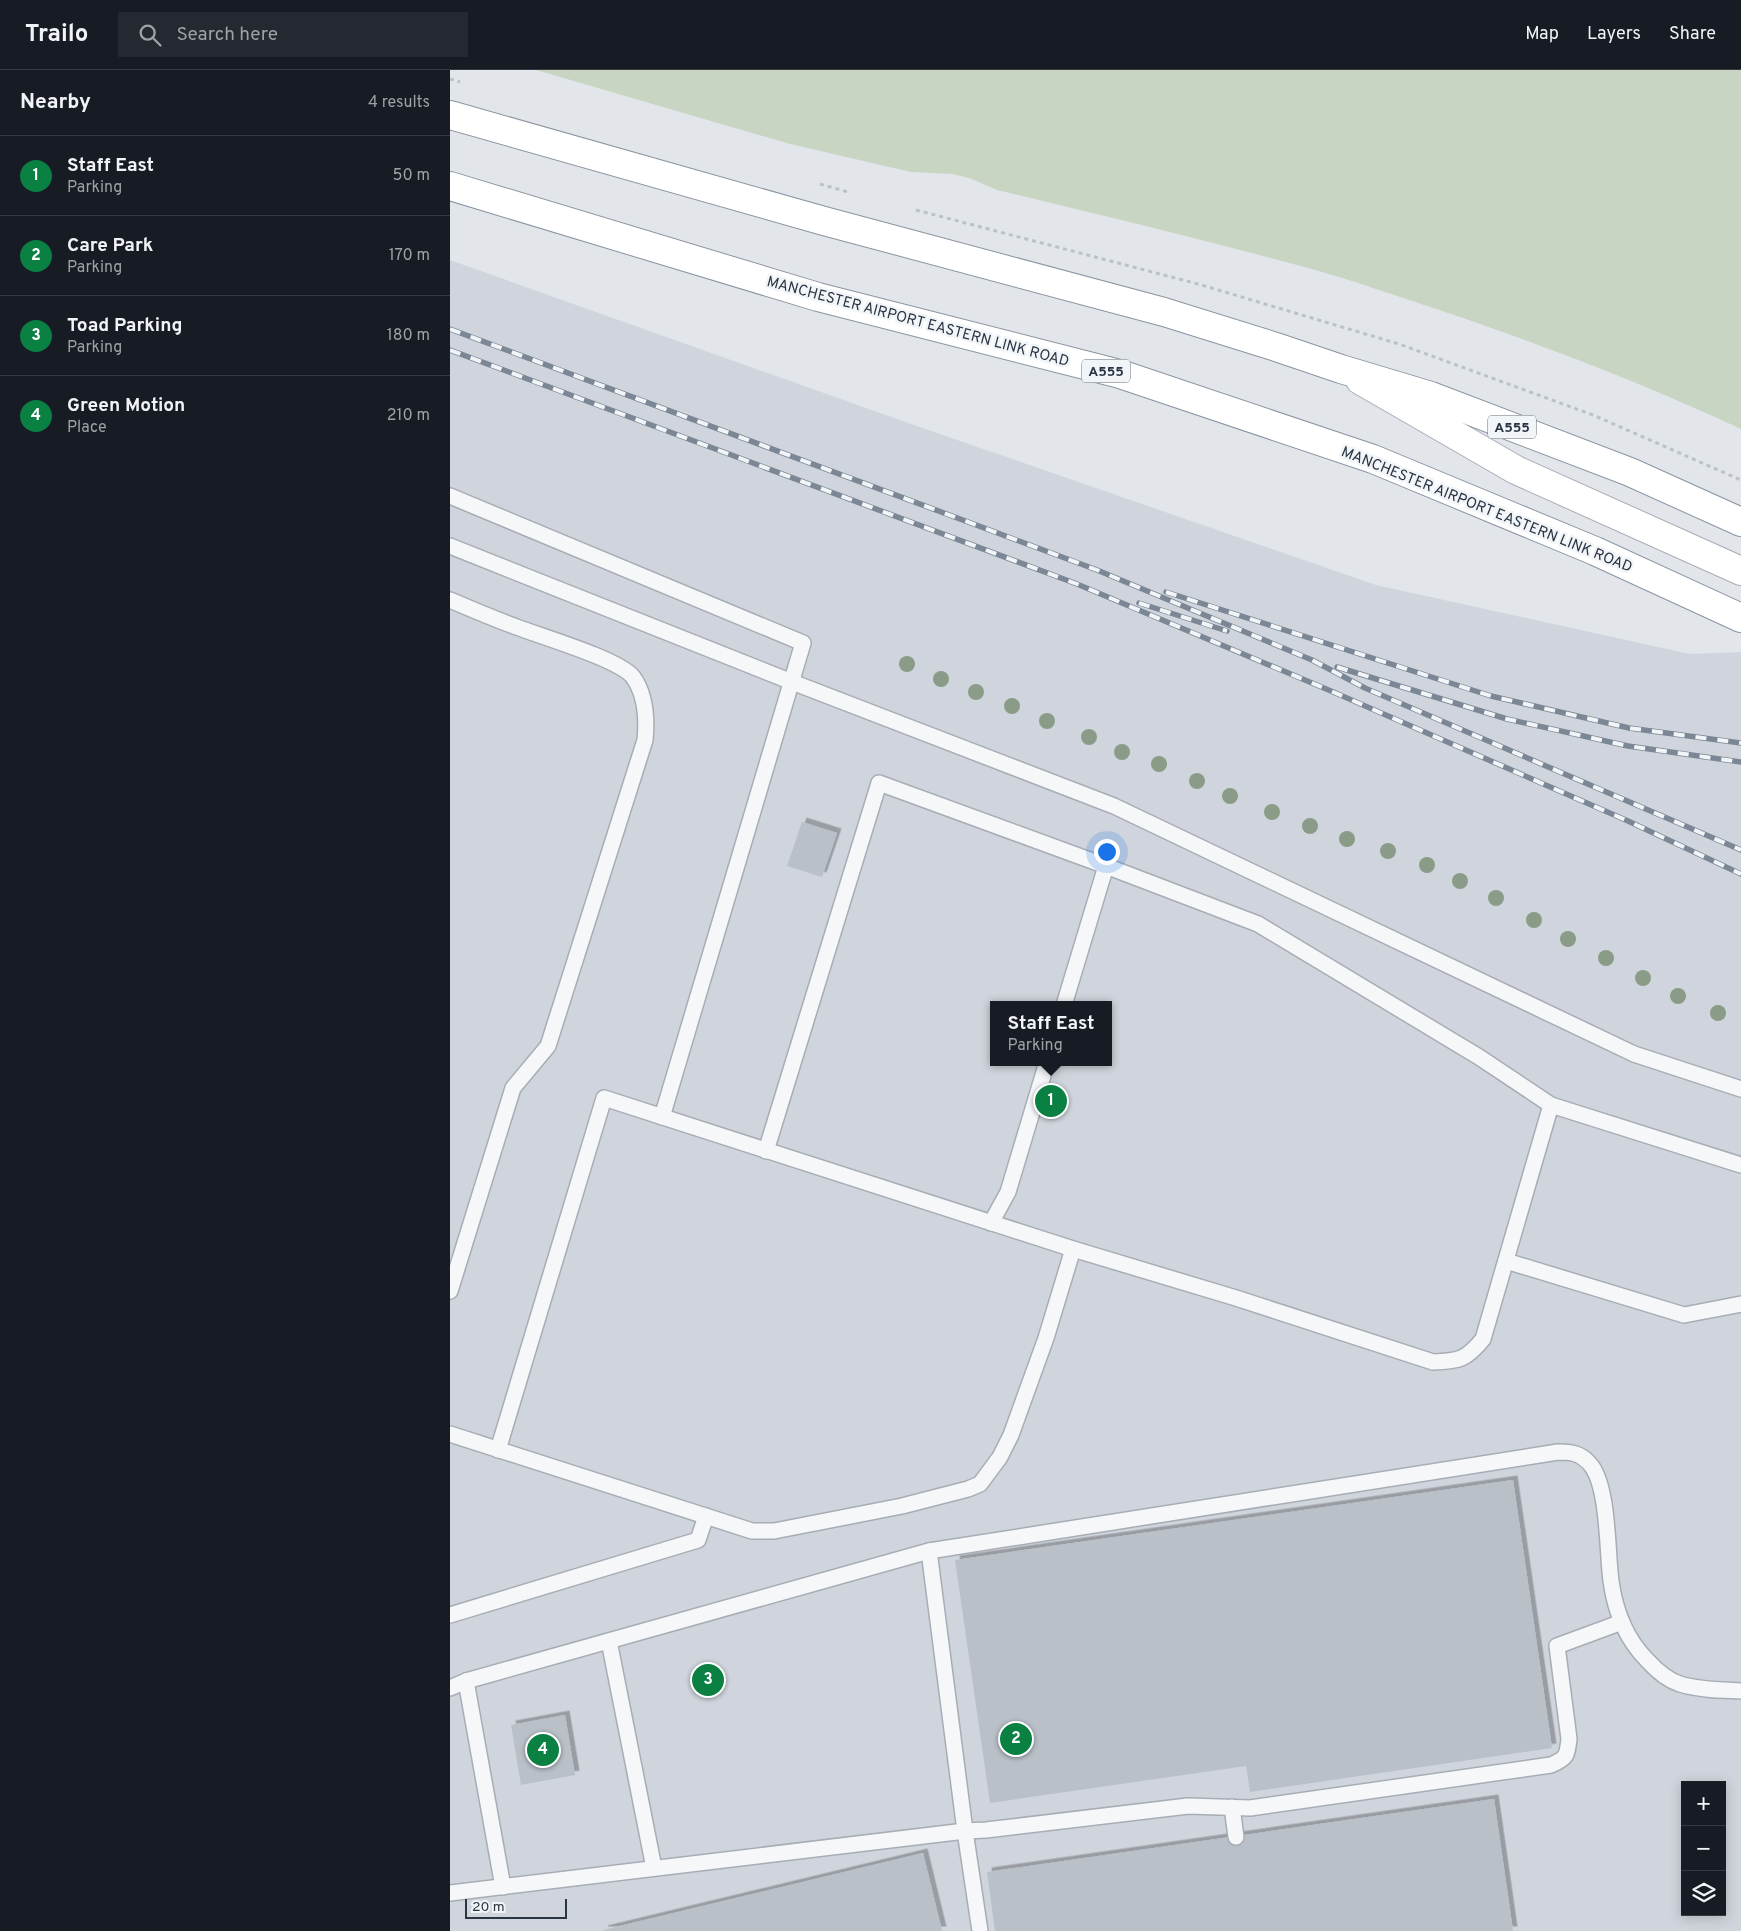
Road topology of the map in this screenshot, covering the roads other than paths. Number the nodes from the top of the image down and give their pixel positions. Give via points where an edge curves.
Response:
1 (450, 115) edge
2 (450, 186) edge
3 (1341, 369) junction
4 (450, 496) edge
5 (1741, 522) edge
6 (450, 546) edge
7 (1741, 571) edge
8 (450, 600) edge
9 (1741, 618) edge
10 (792, 682) junction
11 (1106, 866) junction
12 (1065, 1001) edge
13 (1046, 1066) edge
14 (1741, 1089) edge
15 (1551, 1105) junction
16 (662, 1117) junction
17 (766, 1151) junction
18 (1741, 1165) edge
19 (991, 1223) junction
20 (1074, 1249) junction
21 (1506, 1261) junction
22 (450, 1291) edge
23 (1741, 1304) edge
24 (450, 1434) edge
25 (498, 1450) junction
26 (706, 1516) junction
27 (929, 1551) junction
28 (450, 1615) edge
29 (1622, 1622) junction
30 (609, 1641) junction
31 (466, 1681) junction
32 (450, 1688) edge
33 (1741, 1691) edge
34 (1232, 1807) junction
35 (965, 1831) junction
36 (1236, 1837) dead end
37 (654, 1868) junction
38 (503, 1886) junction
39 (450, 1893) edge
40 (980, 1931) edge

1 - 3 main road, A555 via 824,221 1164,312
2 - 9 main road, MANCHESTER AIRPORT EASTERN LINK ROAD / A555 via 818,297 1120,374 1364,456 1595,551
3 - 5 main road, A555 via 1431,396 1612,465
3 - 7 main road, A555 via 1516,470
4 - 10 lane via 803,643
6 - 10 lane
8 - 22 lane via 611,662 632,676 642,696 647,723 645,740 548,1046 513,1088
10 - 14 lane via 1114,806 1634,1054
10 - 16 lane
11 - 12 lane
11 - 15 lane via 1258,924 1479,1057
11 - 17 lane via 879,783
13 - 19 lane via 1008,1192
15 - 18 lane
15 - 21 lane
16 - 17 lane
16 - 25 lane via 604,1098
17 - 19 lane
19 - 20 lane
20 - 21 lane via 1433,1362 1456,1361 1472,1352 1482,1339
20 - 26 lane via 1011,1435 980,1484 902,1506 774,1532 752,1531
21 - 23 lane via 1684,1315
24 - 25 lane
25 - 26 lane
26 - 28 lane via 698,1540
27 - 29 lane via 1572,1452 1590,1464 1599,1478 1611,1582
27 - 30 lane
27 - 35 lane
29 - 33 lane via 1630,1638 1660,1674 1679,1684
29 - 34 lane via 1557,1646 1569,1739 1563,1760 1551,1765 1250,1808
30 - 31 lane
30 - 37 lane
31 - 32 lane
31 - 38 lane
34 - 35 lane via 1188,1806
34 - 36 lane
35 - 37 lane
35 - 40 lane
37 - 38 lane
38 - 39 lane

